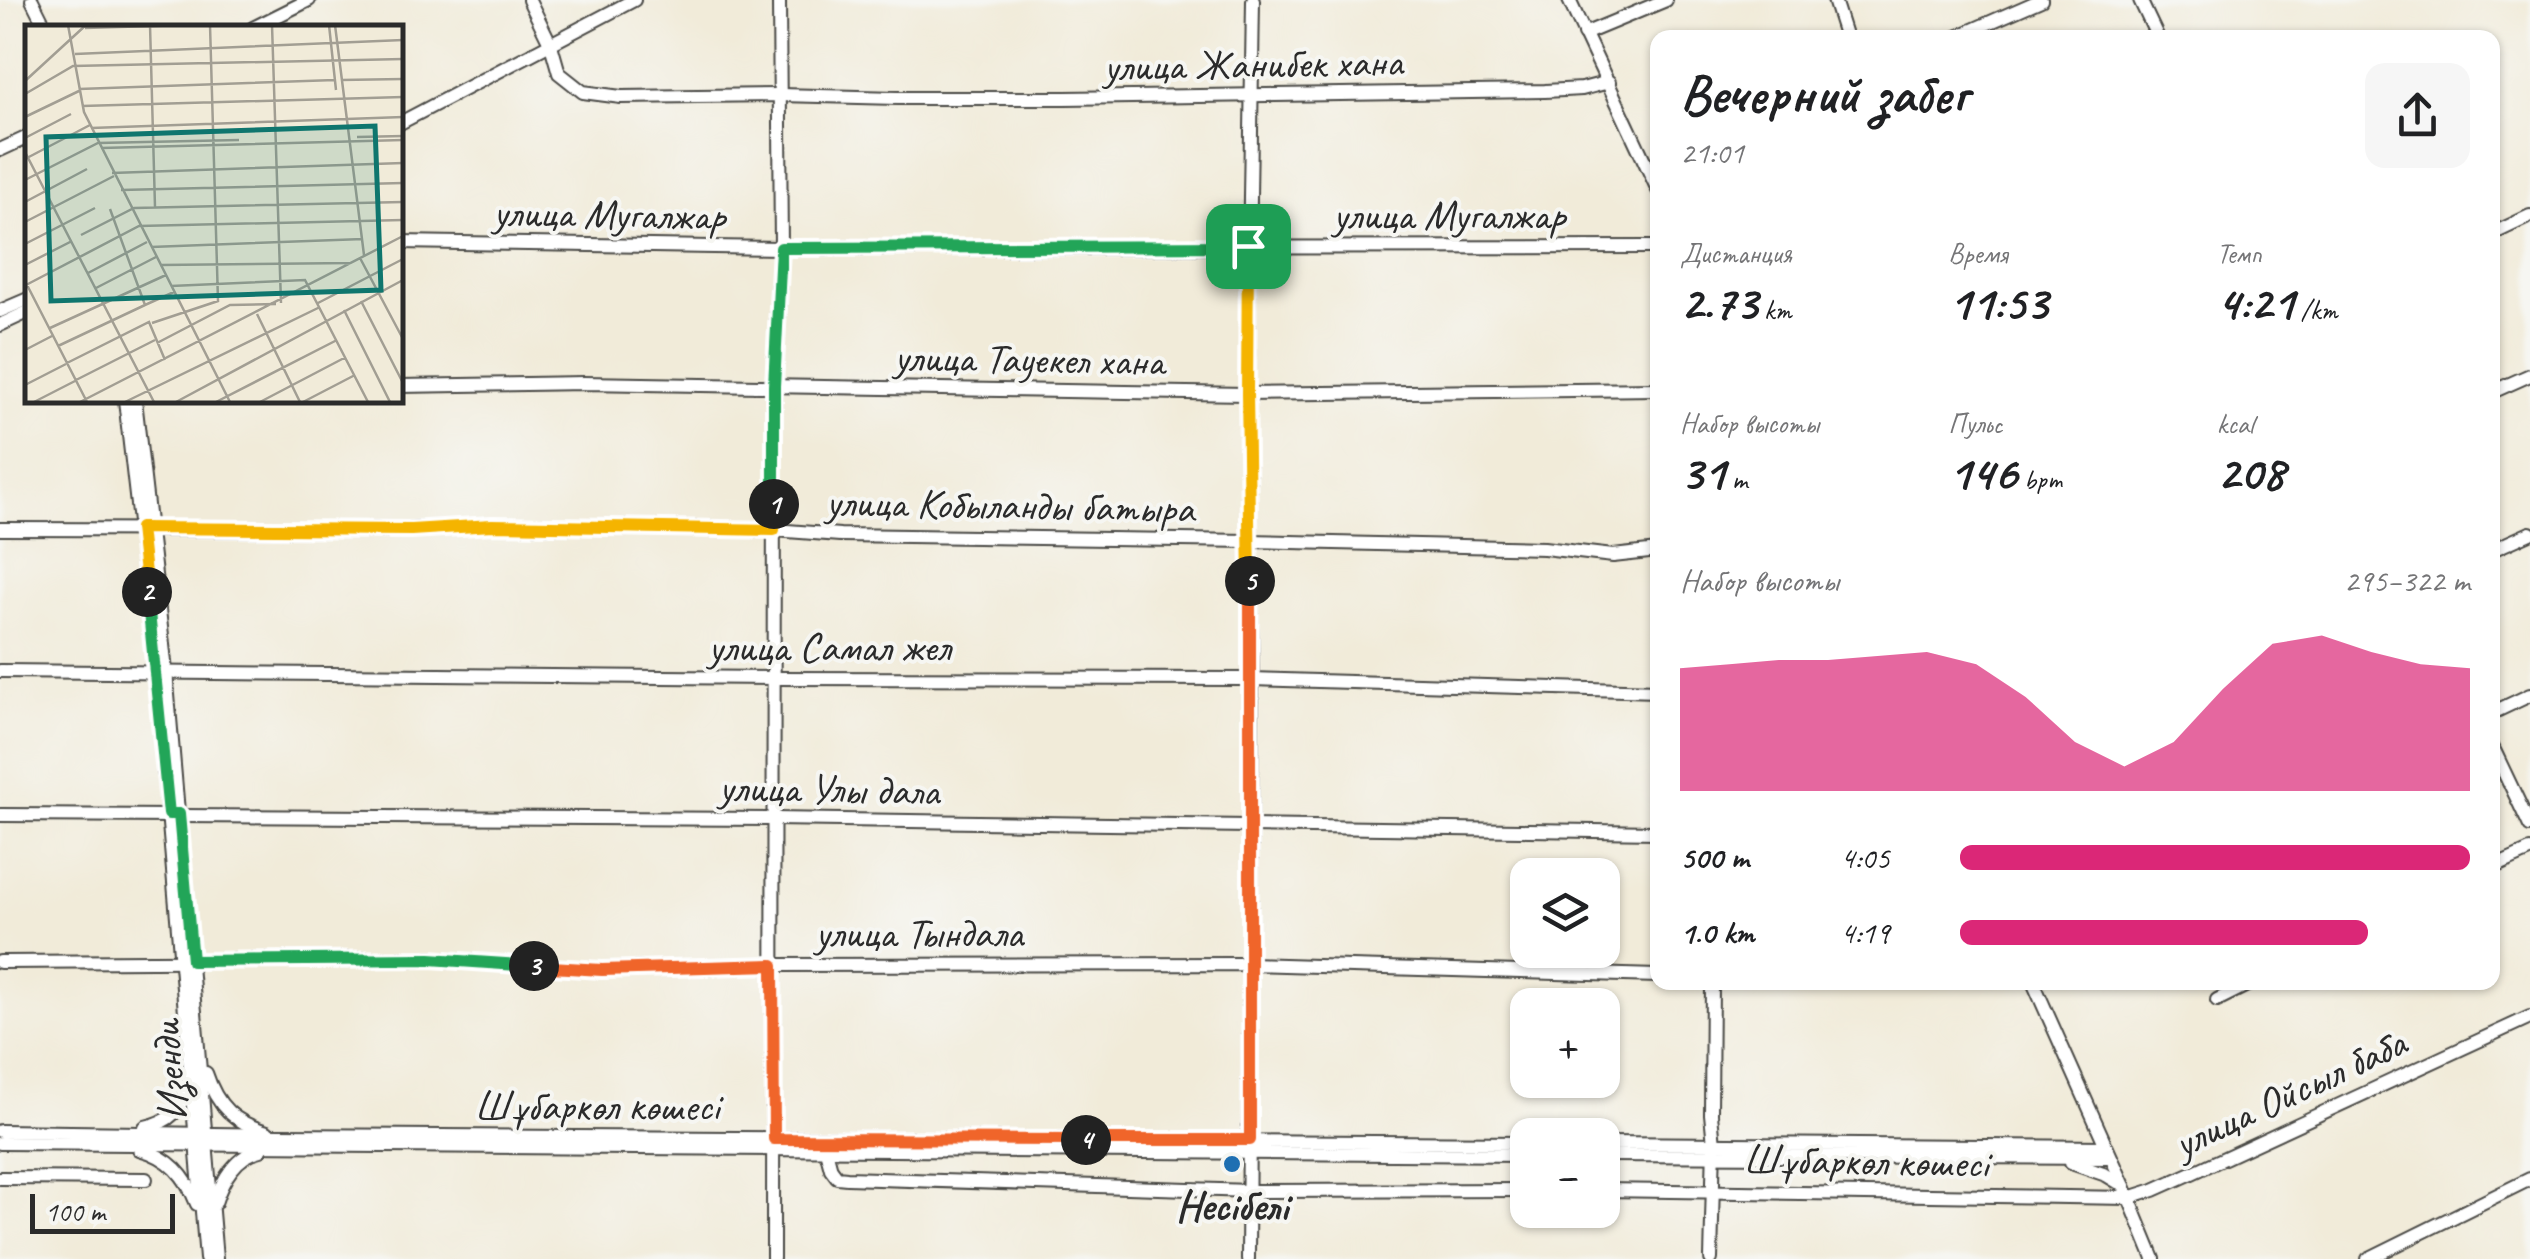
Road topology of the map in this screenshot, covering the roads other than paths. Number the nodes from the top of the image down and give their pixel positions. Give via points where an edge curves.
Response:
1 (32, 0) edge
2 (308, 0) edge
3 (529, 0) edge
4 (634, 0) edge
5 (779, 0) edge
6 (1253, 0) edge
7 (1569, 0) edge
8 (1666, 0) edge
9 (1834, 0) edge
10 (2041, 0) edge
11 (2140, 0) edge
12 (44, 25) edge
13 (259, 25) edge
14 (1843, 30) edge
15 (1972, 30) edge
16 (2154, 30) edge
17 (1584, 34) junction
18 (550, 45) junction
19 (1609, 82) junction
20 (780, 94) junction
21 (1252, 97) junction
22 (402, 122) edge
23 (25, 138) edge
24 (0, 150) edge
25 (1650, 162) edge
26 (2530, 216) edge
27 (2500, 230) edge
28 (402, 242) edge
29 (1248, 246) junction
30 (1650, 247) edge
31 (781, 248) junction
32 (25, 300) edge
33 (0, 312) edge
34 (25, 313) edge
35 (0, 325) edge
36 (2530, 374) edge
37 (402, 386) edge
38 (774, 386) junction
39 (1650, 388) edge
40 (2500, 388) edge
41 (1247, 394) junction
42 (125, 402) edge
43 (135, 402) edge
44 (145, 528) junction
45 (0, 529) edge
46 (774, 530) junction
47 (2530, 532) edge
48 (1250, 541) junction
49 (2500, 546) edge
50 (1650, 553) edge
51 (0, 671) edge
52 (161, 671) junction
53 (773, 678) junction
54 (1252, 679) junction
55 (1650, 691) edge
56 (2530, 695) edge
57 (2500, 709) edge
58 (2500, 763) edge
59 (0, 814) edge
60 (174, 814) junction
61 (773, 820) junction
62 (1250, 825) junction
63 (2530, 826) edge
64 (1650, 832) edge
65 (2530, 851) edge
66 (2500, 864) edge
67 (186, 961) junction
68 (0, 962) edge
69 (1248, 964) junction
70 (773, 965) junction
71 (1650, 976) edge
72 (1712, 990) edge
73 (2036, 990) edge
74 (2237, 990) edge
75 (2218, 1000) dead end
76 (2530, 1016) edge
77 (194, 1055) junction
78 (2092, 1118) junction
79 (0, 1131) edge
80 (122, 1138) junction
81 (201, 1139) junction
82 (280, 1141) junction
83 (0, 1142) edge
84 (1510, 1143) edge
85 (774, 1144) junction
86 (1620, 1145) edge
87 (1250, 1147) junction
88 (2060, 1147) junction
89 (826, 1150) junction
90 (1714, 1150) junction
91 (2109, 1153) junction
92 (1510, 1154) edge
93 (1620, 1154) edge
94 (2049, 1158) junction
95 (0, 1178) edge
96 (146, 1179) dead end
97 (2530, 1179) edge
98 (1250, 1190) junction
99 (1510, 1190) edge
100 (1620, 1190) edge
101 (1712, 1190) junction
102 (2126, 1192) junction
103 (208, 1217) junction
104 (206, 1259) edge
105 (216, 1259) edge
106 (773, 1259) edge
107 (1248, 1259) edge
108 (1711, 1259) edge
109 (2154, 1259) edge
110 (2368, 1259) edge

1 - 12 street
2 - 13 street
3 - 18 street, улица Жанибек хана
4 - 18 street
5 - 20 street
6 - 21 street
7 - 17 street
8 - 17 street
9 - 14 street
10 - 15 street
11 - 16 street
17 - 19 street
18 - 20 street, улица Жанибек хана via 559,73 583,92
18 - 22 street
19 - 21 street, улица Жанибек хана via 1545,92
19 - 25 street
20 - 21 street, улица Жанибек хана
20 - 31 street
21 - 29 street
23 - 24 street
26 - 27 street
28 - 31 street, улица Мугалжар
29 - 30 street, улица Мугалжар
29 - 31 street, улица Мугалжар
29 - 41 street
31 - 38 street
32 - 33 street
34 - 35 street
36 - 40 street
37 - 38 street, улица Тауекел хана
38 - 41 street, улица Тауекел хана
38 - 46 street
39 - 41 street, улица Тауекел хана
41 - 48 street
42 - 44 street, Изенди
43 - 44 street, Изенди
44 - 45 street, улица Кобыланды батыра
44 - 46 street, улица Кобыланды батыра
44 - 52 street, Изенди
46 - 48 street, улица Кобыланды батыра
46 - 53 street
47 - 49 street
48 - 50 street, улица Кобыланды батыра
48 - 54 street
51 - 52 street, улица Самал жел
52 - 53 street, улица Самал жел
52 - 60 street, Изенди
53 - 54 street, улица Самал жел
53 - 61 street
54 - 55 street, улица Самал жел
54 - 62 street
56 - 57 street
58 - 63 street
59 - 60 street, улица Улы дала
60 - 61 street, улица Улы дала
60 - 67 street, Изенди
61 - 62 street, улица Улы дала
61 - 70 street
62 - 64 street, улица Улы дала
62 - 69 street
65 - 66 street
67 - 68 street, улица Тындала
67 - 70 street, улица Тындала via 430,959 602,970
67 - 77 street, Изенди
69 - 70 street, улица Тындала
69 - 71 street, улица Тындала
69 - 87 street
70 - 85 street
72 - 90 street
73 - 78 street
74 - 75 street
76 - 102 street, улица Ойсыл баба via 2154,1190
77 - 80 street via 178,1111
77 - 81 street, Изенди
77 - 82 street via 230,1115
78 - 88 street via 2084,1135
78 - 91 street
79 - 80 street, Шұбаркөл көшесі
80 - 81 street, Шұбаркөл көшесі
80 - 83 street, Шұбаркөл көшесі
80 - 103 street via 180,1172
81 - 82 street, Шұбаркөл көшесі
81 - 103 street, Изенди
82 - 85 street, Шұбаркөл көшесі
82 - 103 street via 236,1164
84 - 87 street, Шұбаркөл көшесі
85 - 87 street, Шұбаркөл көшесі
85 - 89 street, Шұбаркөл көшесі
85 - 106 street
86 - 90 street, Шұбаркөл көшесі
87 - 89 street, Шұбаркөл көшесі
87 - 92 street, Шұбаркөл көшесі
87 - 98 street
88 - 90 street, Шұбаркөл көшесі
88 - 91 street, Шұбаркөл көшесі
89 - 98 street via 836,1177
90 - 93 street, Шұбаркөл көшесі
90 - 94 street, Шұбаркөл көшесі
90 - 101 street
91 - 94 street, Шұбаркөл көшесі
91 - 102 street
94 - 102 street via 2090,1169
95 - 96 street
97 - 110 street
98 - 99 street
98 - 107 street
100 - 101 street, Шұбаркөл көшесі
101 - 102 street, Шұбаркөл көшесі
101 - 108 street
102 - 109 street
103 - 104 street, Изенди
103 - 105 street, Изенди

